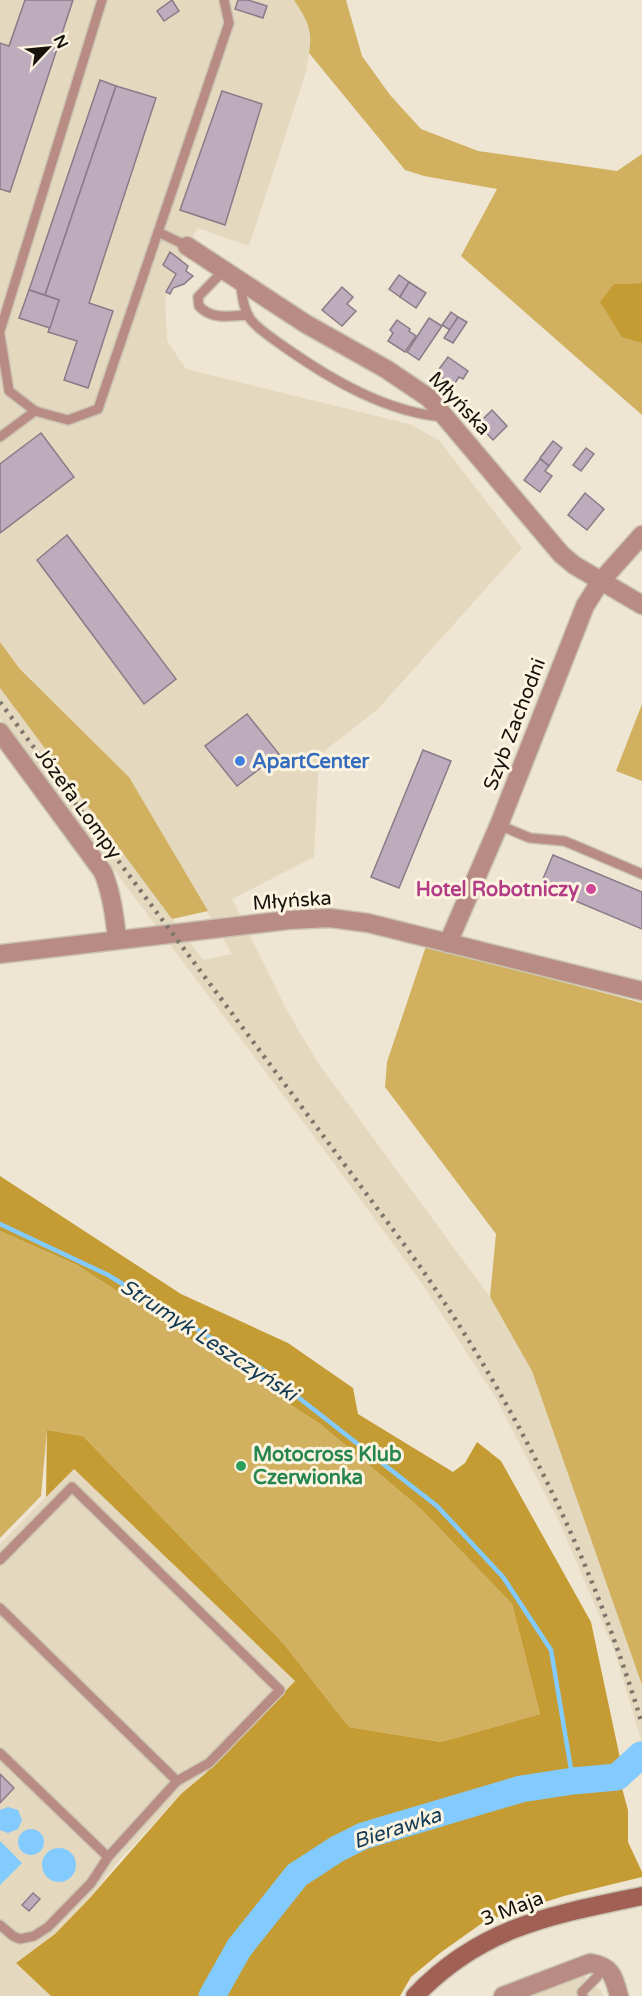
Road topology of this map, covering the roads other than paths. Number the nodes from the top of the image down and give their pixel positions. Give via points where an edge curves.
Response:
1 (102, 0) edge
2 (224, 0) edge
3 (158, 232) junction
4 (187, 246) joint
5 (224, 270) junction
6 (240, 281) junction
7 (248, 315) junction
8 (0, 331) edge
9 (0, 335) edge
10 (35, 411) junction
11 (447, 417) junction
12 (0, 437) edge
13 (642, 535) edge
14 (600, 582) junction
15 (642, 605) edge
16 (0, 732) edge
17 (499, 825) junction
18 (642, 874) edge
19 (117, 940) junction
20 (448, 943) junction
21 (0, 954) edge
22 (642, 991) edge
23 (0, 1560) edge
24 (0, 1608) edge
25 (0, 1753) edge
26 (177, 1780) junction
27 (108, 1857) junction
28 (642, 1896) edge
29 (0, 1925) edge
30 (602, 1965) junction
31 (415, 1996) edge
32 (503, 1996) edge
33 (583, 1996) edge
34 (619, 1996) edge

1 - 8 lane
2 - 3 lane via 229,23
3 - 4 lane
3 - 10 lane via 98,409 68,420
4 - 5 street, Młyńska
5 - 6 street, Młyńska
5 - 7 lane via 198,297 199,306 212,315
6 - 7 lane
6 - 11 street, Młyńska via 313,329 409,383
7 - 11 lane via 295,354 347,384 414,413
9 - 10 lane via 9,391
10 - 12 lane
11 - 14 street, Młyńska via 561,554
13 - 14 street, Szyb Zachodni
14 - 15 street, Młyńska
14 - 17 street, Szyb Zachodni via 579,618
16 - 19 street, Józefa Lompy via 103,872
17 - 18 lane via 530,838 574,844
17 - 20 street, Szyb Zachodni
19 - 20 street, Młyńska via 330,918
19 - 21 street, Młyńska
20 - 22 street, Młyńska
23 - 26 lane via 72,1487 280,1690 209,1763
24 - 26 lane
25 - 27 lane
26 - 27 lane
27 - 29 lane via 91,1883 42,1932 20,1939
28 - 31 main road, 3 Maja via 529,1922 485,1942 436,1975
30 - 32 street via 590,1963
30 - 33 lane
30 - 34 street via 611,1972

